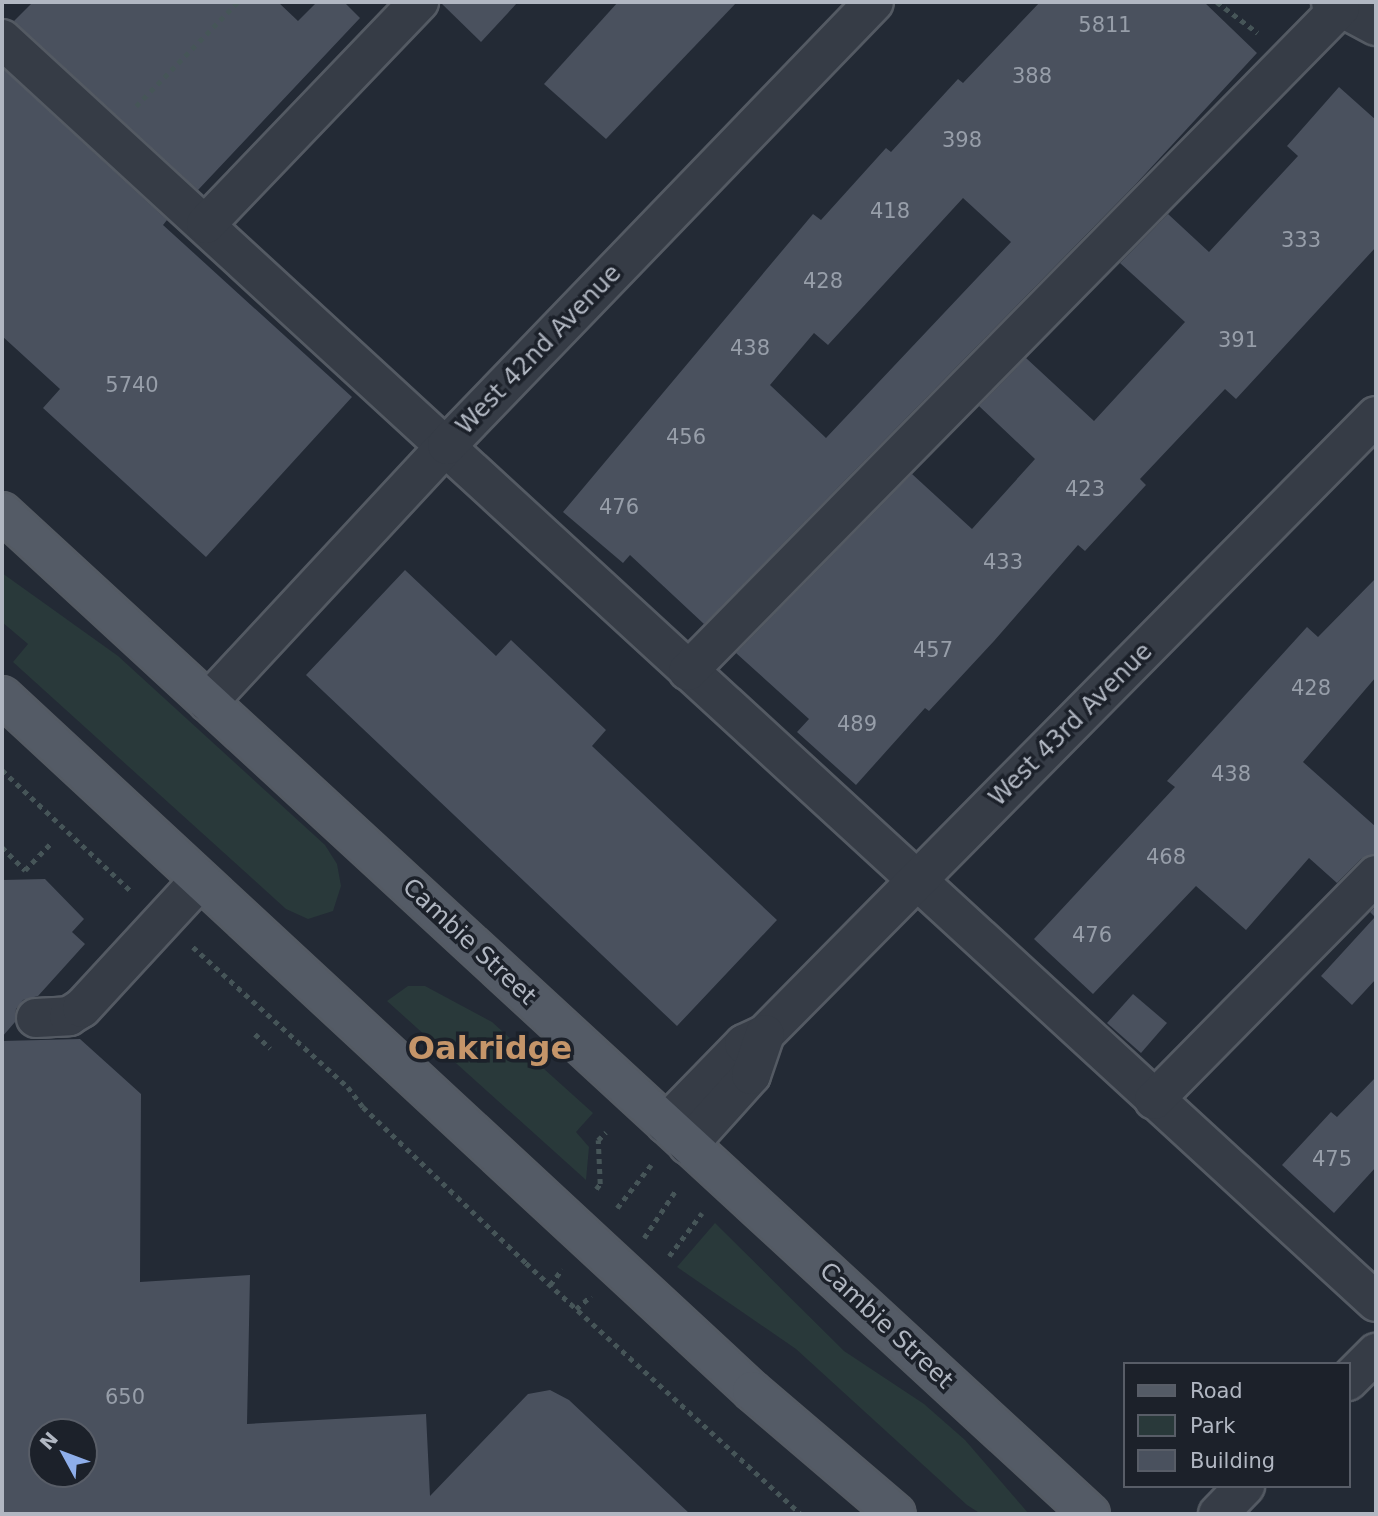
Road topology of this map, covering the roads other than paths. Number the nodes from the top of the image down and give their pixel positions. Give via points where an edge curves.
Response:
1 (419, 2) edge
2 (874, 2) edge
3 (1336, 5) edge
4 (1376, 26) edge
5 (2, 39) edge
6 (206, 224) junction
7 (1376, 416) edge
8 (447, 445) junction
9 (2, 512) edge
10 (688, 671) junction
11 (2, 696) edge
12 (208, 702) junction
13 (1376, 875) edge
14 (200, 880) junction
15 (916, 883) junction
16 (36, 1018) dead end
17 (1154, 1100) junction
18 (677, 1134) junction
19 (1376, 1302) edge
20 (1376, 1353) edge
21 (1350, 1379) edge
22 (1243, 1488) edge
23 (896, 1514) edge
24 (1090, 1514) edge
25 (1218, 1514) edge

1 - 6 street
2 - 8 street, West 42nd Avenue
3 - 4 street
3 - 10 street
5 - 6 street
6 - 8 street
7 - 15 street, West 43rd Avenue
8 - 10 street
8 - 12 street, West 42nd Avenue
9 - 12 main road, Cambie Street
10 - 15 street
11 - 14 main road
12 - 18 main road, Cambie Street
13 - 17 street
14 - 16 street via 82,1007 69,1016
14 - 23 main road via 733,1373
15 - 17 street
15 - 18 street, West 43rd Avenue via 765,1034 751,1075
17 - 19 street
18 - 24 main road, Cambie Street
20 - 21 street
22 - 25 street

